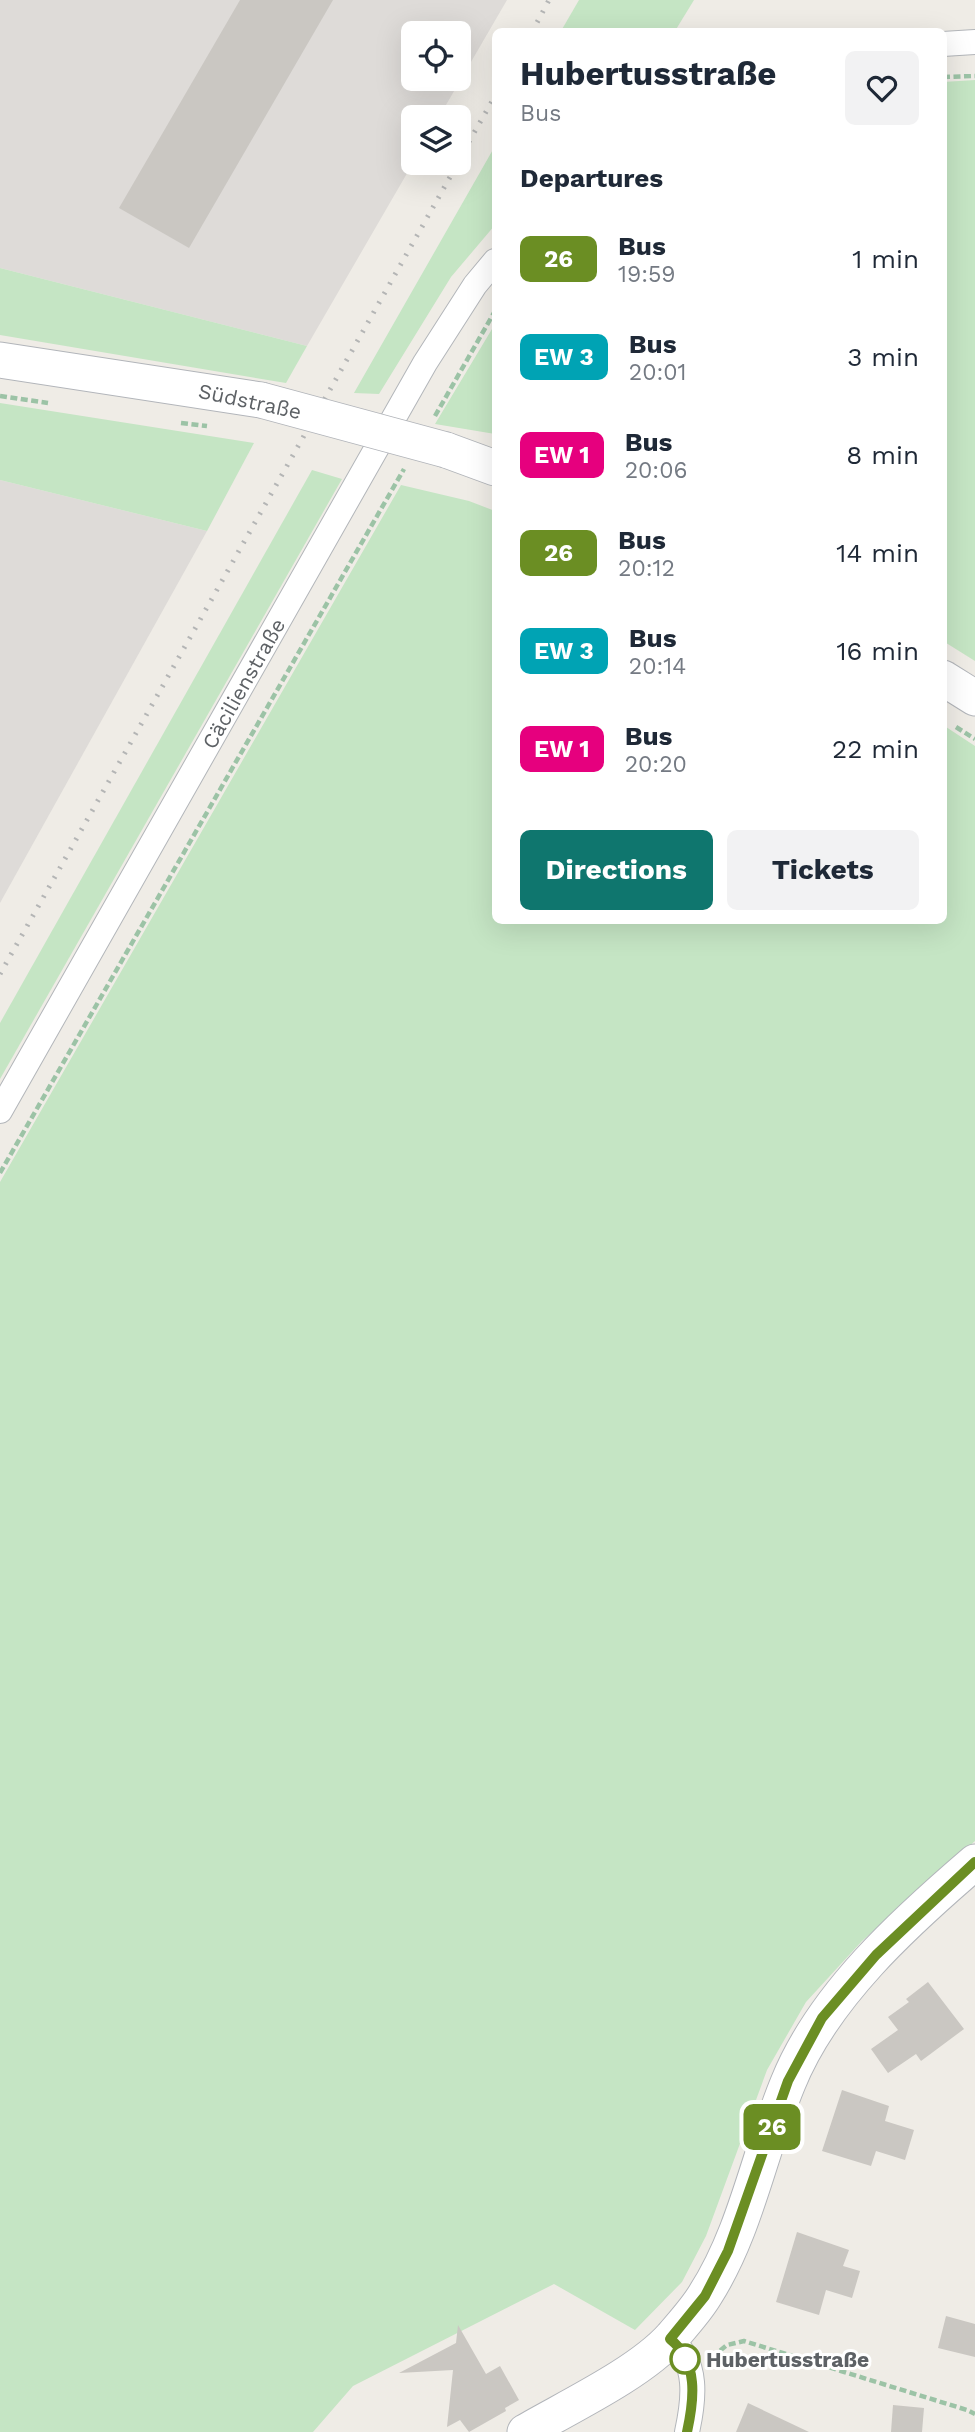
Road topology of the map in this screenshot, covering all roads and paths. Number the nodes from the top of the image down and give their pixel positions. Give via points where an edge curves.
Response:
1 (975, 42) edge
2 (947, 44) edge
3 (975, 76) edge
4 (947, 77) edge
5 (492, 265) edge
6 (492, 318) edge
7 (0, 360) edge
8 (439, 435) junction
9 (492, 466) edge
10 (405, 469) dead end
11 (947, 680) edge
12 (975, 698) edge
13 (0, 1111) edge
14 (0, 1172) edge
15 (975, 1862) edge
16 (670, 2339) junction
17 (692, 2374) junction
18 (975, 2414) edge
19 (526, 2432) edge
20 (687, 2432) edge

1 - 2 street
3 - 4 path
5 - 13 street, Cäcilienstraße via 425,363
6 - 8 path
7 - 8 main road, Südstraße, bridge via 261,400
8 - 9 main road, Südstraße
10 - 14 path
11 - 12 main road
15 - 16 main road via 876,1955 822,2018 788,2081 728,2251 705,2296
16 - 17 street
16 - 19 main road via 645,2361
17 - 18 path via 727,2345 744,2341
17 - 20 street via 693,2405

